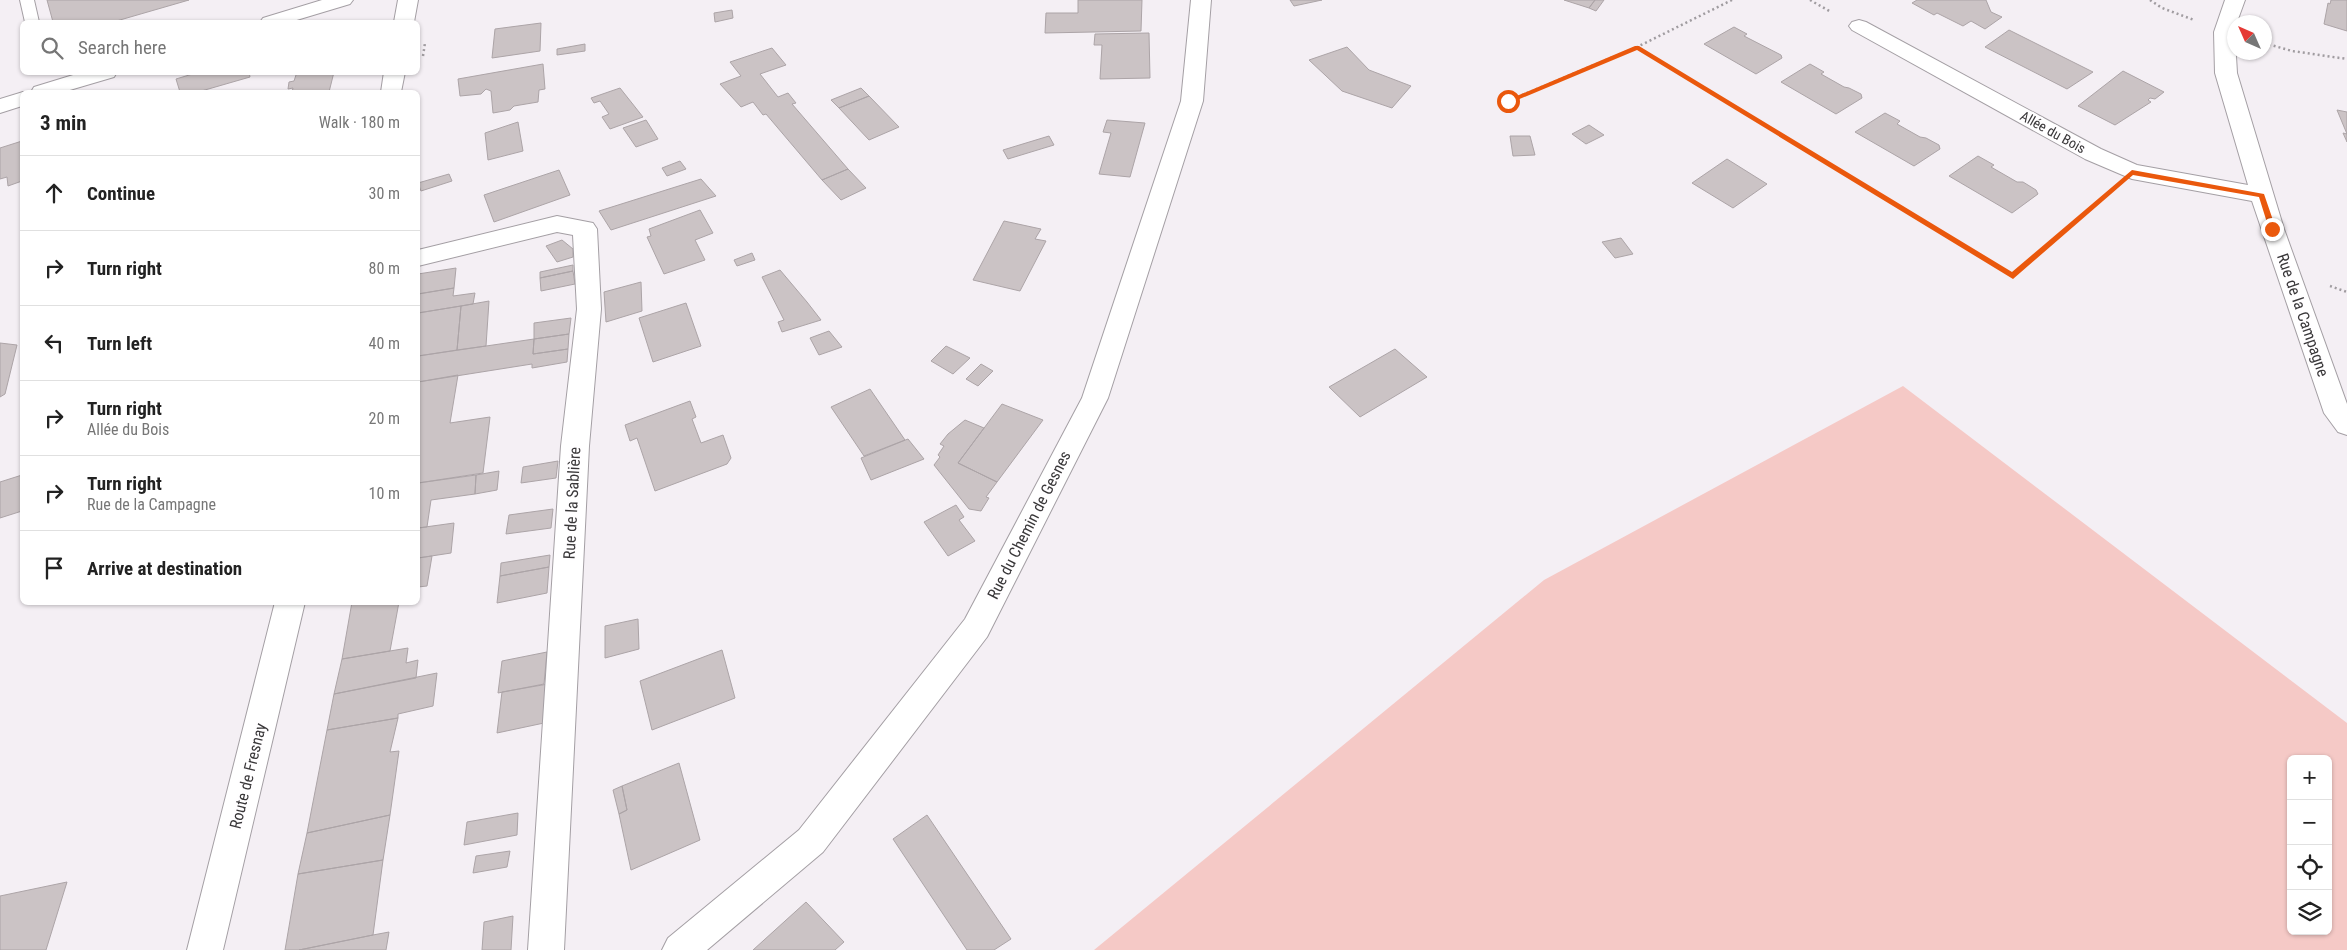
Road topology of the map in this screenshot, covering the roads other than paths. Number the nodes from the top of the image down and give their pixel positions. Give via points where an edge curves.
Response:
1 (27, 0) edge
2 (343, 0) edge
3 (408, 0) edge
4 (1200, 0) edge
5 (2235, 0) edge
6 (32, 20) edge
7 (277, 20) edge
8 (404, 20) edge
9 (1859, 26) dead end
10 (97, 75) edge
11 (394, 75) edge
12 (48, 90) edge
13 (391, 90) edge
14 (20, 100) edge
15 (0, 106) edge
16 (2262, 195) junction
17 (420, 258) edge
18 (2347, 425) edge
19 (289, 605) edge
20 (205, 950) edge
21 (546, 950) edge
22 (680, 950) edge

1 - 6 lane
2 - 7 street
3 - 8 street
4 - 22 street, Rue du Chemin de Gesnes via 1192,102 1095,398 976,628 811,841
5 - 16 street, Rue de la Campagne via 2224,32 2226,73
9 - 16 street, Allée du Bois via 2093,154 2132,172
10 - 12 street
11 - 13 street
14 - 15 street
16 - 18 street, Rue de la Campagne via 2337,413
17 - 21 street, Rue de la Sablière via 557,224 585,229 589,309 575,446
19 - 20 street, Route de Fresnay

